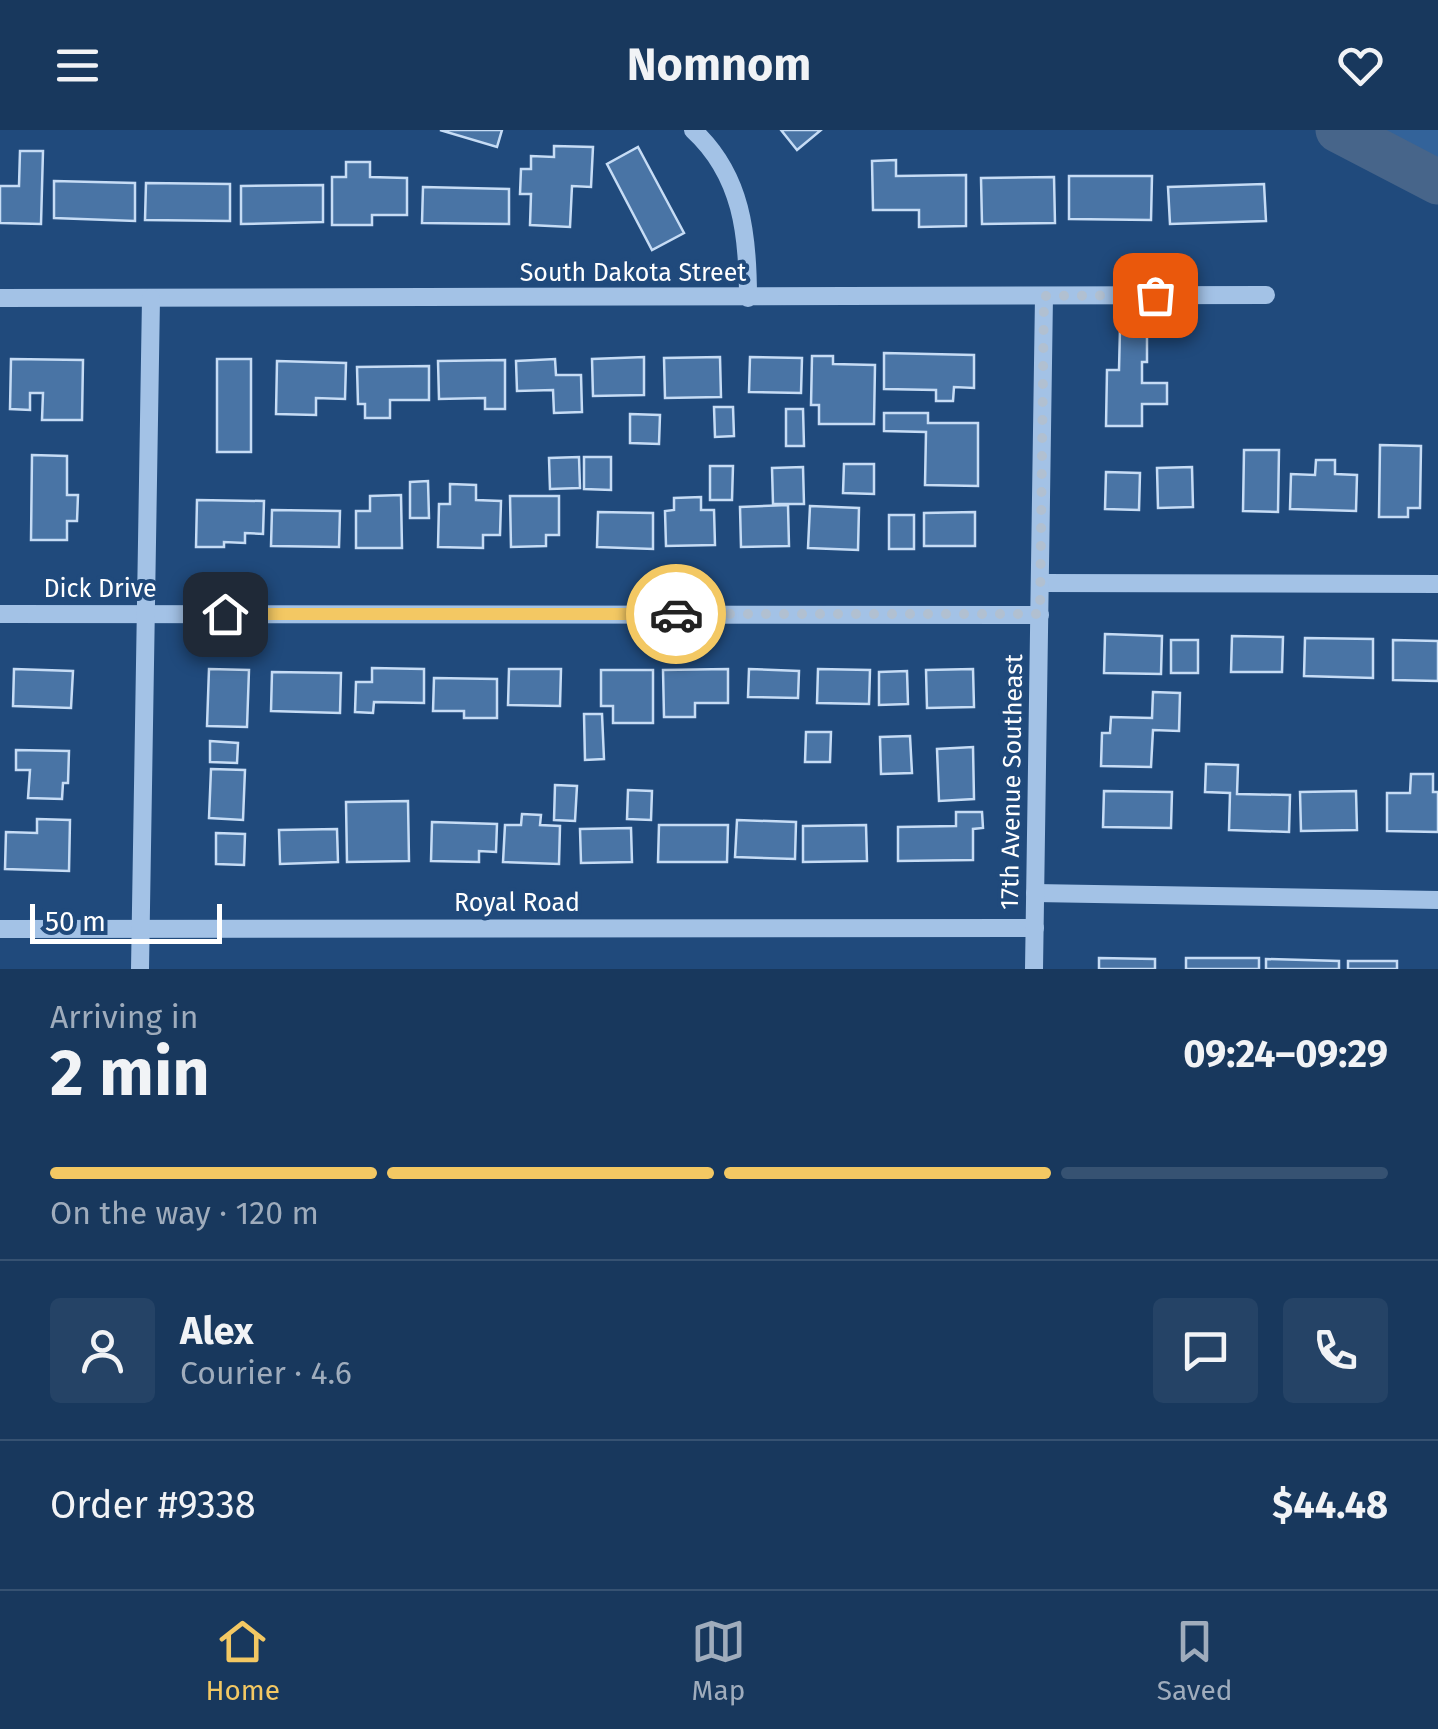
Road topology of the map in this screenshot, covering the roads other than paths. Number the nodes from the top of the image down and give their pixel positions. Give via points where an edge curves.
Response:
1 (693, 130) edge
2 (1266, 295) dead end
3 (1044, 296) junction
4 (0, 298) edge
5 (151, 298) junction
6 (748, 298) junction
7 (1040, 583) junction
8 (1438, 584) edge
9 (0, 614) edge
10 (146, 614) junction
11 (1040, 614) junction
12 (1035, 893) junction
13 (1438, 900) edge
14 (1035, 928) junction
15 (0, 929) edge
16 (140, 929) junction
17 (140, 969) edge
18 (1034, 969) edge

1 - 6 street via 737,195 746,226
2 - 3 street, South Dakota Street
3 - 6 street, South Dakota Street
3 - 7 street, 17th Avenue Southeast
4 - 5 street, South Dakota Street
5 - 6 street, South Dakota Street
5 - 10 street
7 - 8 street
7 - 11 street, 17th Avenue Southeast
9 - 10 street, Dick Drive
10 - 11 street, Dick Drive
10 - 16 street
11 - 12 street, 17th Avenue Southeast
12 - 13 street
12 - 14 street, 17th Avenue Southeast
14 - 16 street, Royal Road
14 - 18 street, 17th Avenue Southeast
15 - 16 street, Royal Road
16 - 17 street

